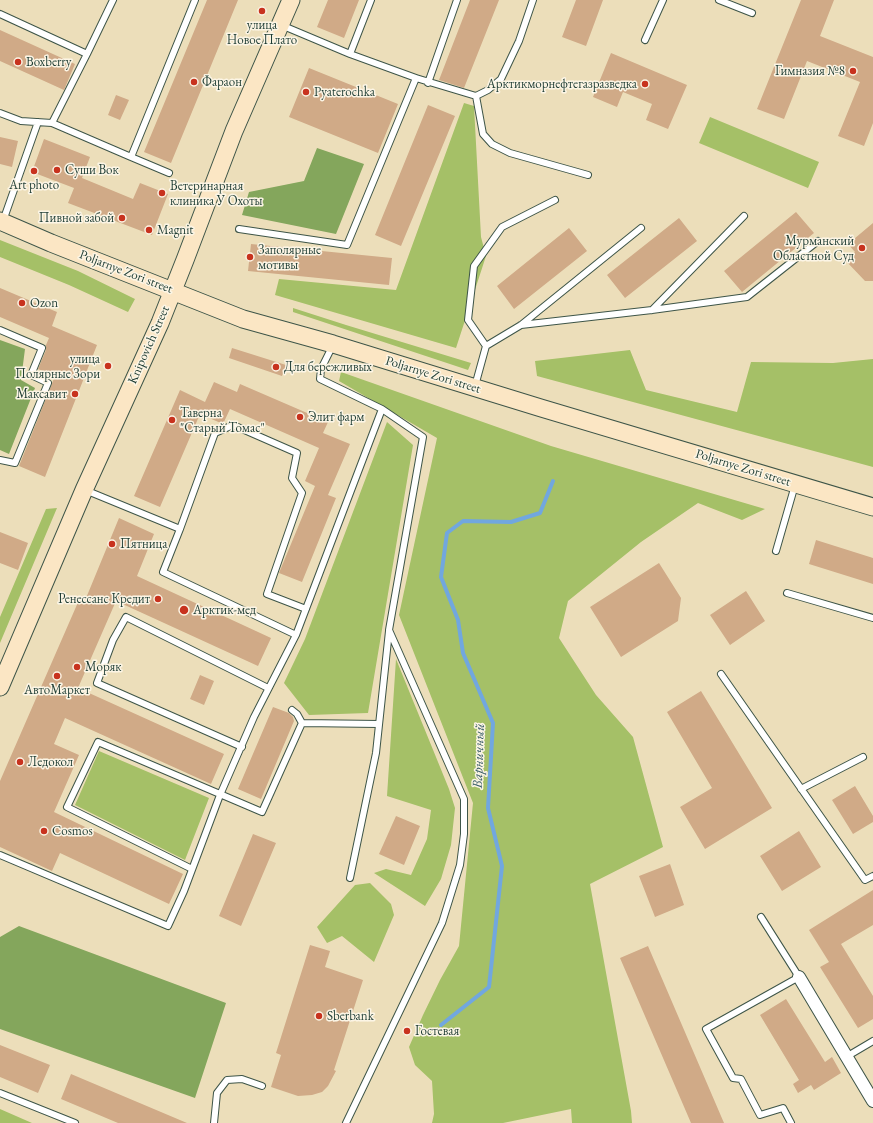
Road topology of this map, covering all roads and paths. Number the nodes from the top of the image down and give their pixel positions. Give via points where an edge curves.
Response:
1 (113, 0) edge
2 (195, 0) edge
3 (291, 0) edge
4 (371, 0) edge
5 (457, 0) edge
6 (533, 0) edge
7 (663, 0) edge
8 (719, 0) edge
9 (752, 13) dead end
10 (0, 14) edge
11 (280, 24) junction
12 (646, 40) dead end
13 (87, 54) junction
14 (350, 54) junction
15 (416, 78) junction
16 (428, 82) junction
17 (476, 96) junction
18 (0, 113) edge
19 (38, 122) junction
20 (52, 123) junction
21 (131, 157) junction
22 (168, 172) dead end
23 (588, 175) dead end
24 (555, 200) dead end
25 (744, 216) dead end
26 (1, 222) edge
27 (641, 228) dead end
28 (239, 229) dead end
29 (818, 241) dead end
30 (173, 291) junction
31 (652, 310) junction
32 (521, 325) junction
33 (0, 330) edge
34 (333, 344) junction
35 (486, 346) junction
36 (475, 387) junction
37 (382, 409) junction
38 (0, 460) edge
39 (796, 484) junction
40 (84, 490) junction
41 (873, 507) edge
42 (180, 528) junction
43 (776, 551) dead end
44 (787, 593) dead end
45 (306, 609) junction
46 (873, 618) edge
47 (389, 630) junction
48 (296, 635) junction
49 (721, 674) dead end
50 (0, 687) edge
51 (268, 688) junction
52 (292, 710) dead end
53 (302, 723) junction
54 (379, 724) junction
55 (242, 747) junction
56 (863, 757) dead end
57 (801, 789) junction
58 (220, 795) junction
59 (0, 855) edge
60 (192, 868) junction
61 (873, 876) edge
62 (350, 878) dead end
63 (761, 917) dead end
64 (799, 977) junction
65 (873, 1040) edge
66 (846, 1057) junction
67 (262, 1086) dead end
68 (0, 1093) edge
69 (873, 1101) edge
70 (75, 1123) edge
71 (214, 1123) edge
72 (346, 1123) edge
73 (791, 1123) edge

1 - 13 lane
2 - 21 lane
3 - 11 main road, Knipovich Street
4 - 14 lane
5 - 16 lane
6 - 17 lane via 519,41 501,79
7 - 12 lane
8 - 9 lane
10 - 13 lane
11 - 14 lane
11 - 30 main road, Knipovich Street via 234,131
13 - 20 lane
14 - 15 lane
15 - 16 lane
15 - 28 lane via 347,245
16 - 17 lane
17 - 23 lane via 483,134 492,144 510,153
18 - 19 lane via 21,121
19 - 20 lane
19 - 26 lane
20 - 21 lane
21 - 22 lane
24 - 35 lane via 502,227 474,266 468,320
25 - 31 lane
26 - 30 main road, Poljarnye Zori street
27 - 32 lane
29 - 31 lane via 747,297
30 - 34 main road, Poljarnye Zori street via 243,319
30 - 40 main road, Knipovich Street
31 - 32 lane
32 - 35 lane
33 - 38 lane via 42,348 31,375 48,383 15,463
34 - 36 main road, Poljarnye Zori street
34 - 37 lane via 321,368 320,379
35 - 36 lane
36 - 39 main road, Poljarnye Zori street
37 - 45 lane
37 - 47 lane via 423,437
39 - 41 main road, Poljarnye Zori street
39 - 43 lane
40 - 42 lane
40 - 50 main road, Knipovich Street
42 - 45 lane via 215,433 233,425 297,453 292,478 302,493 268,594
42 - 48 lane via 163,572
44 - 46 lane
45 - 48 lane
47 - 54 lane
47 - 72 lane via 464,800 464,834 460,865 442,923
48 - 51 lane
49 - 57 lane
51 - 55 lane
51 - 55 lane via 126,617 113,640 97,683
52 - 53 lane
53 - 54 lane
53 - 58 lane via 262,812
54 - 62 lane via 376,752
55 - 58 lane
56 - 57 lane
57 - 61 lane via 864,880
58 - 60 lane
58 - 60 lane via 98,742 67,807
59 - 60 lane via 168,926
63 - 64 lane
64 - 66 street
64 - 73 lane via 706,1029 733,1078 741,1079 760,1115 783,1108
65 - 66 lane
66 - 69 street
67 - 71 lane via 242,1078 227,1080 217,1093
68 - 70 lane

